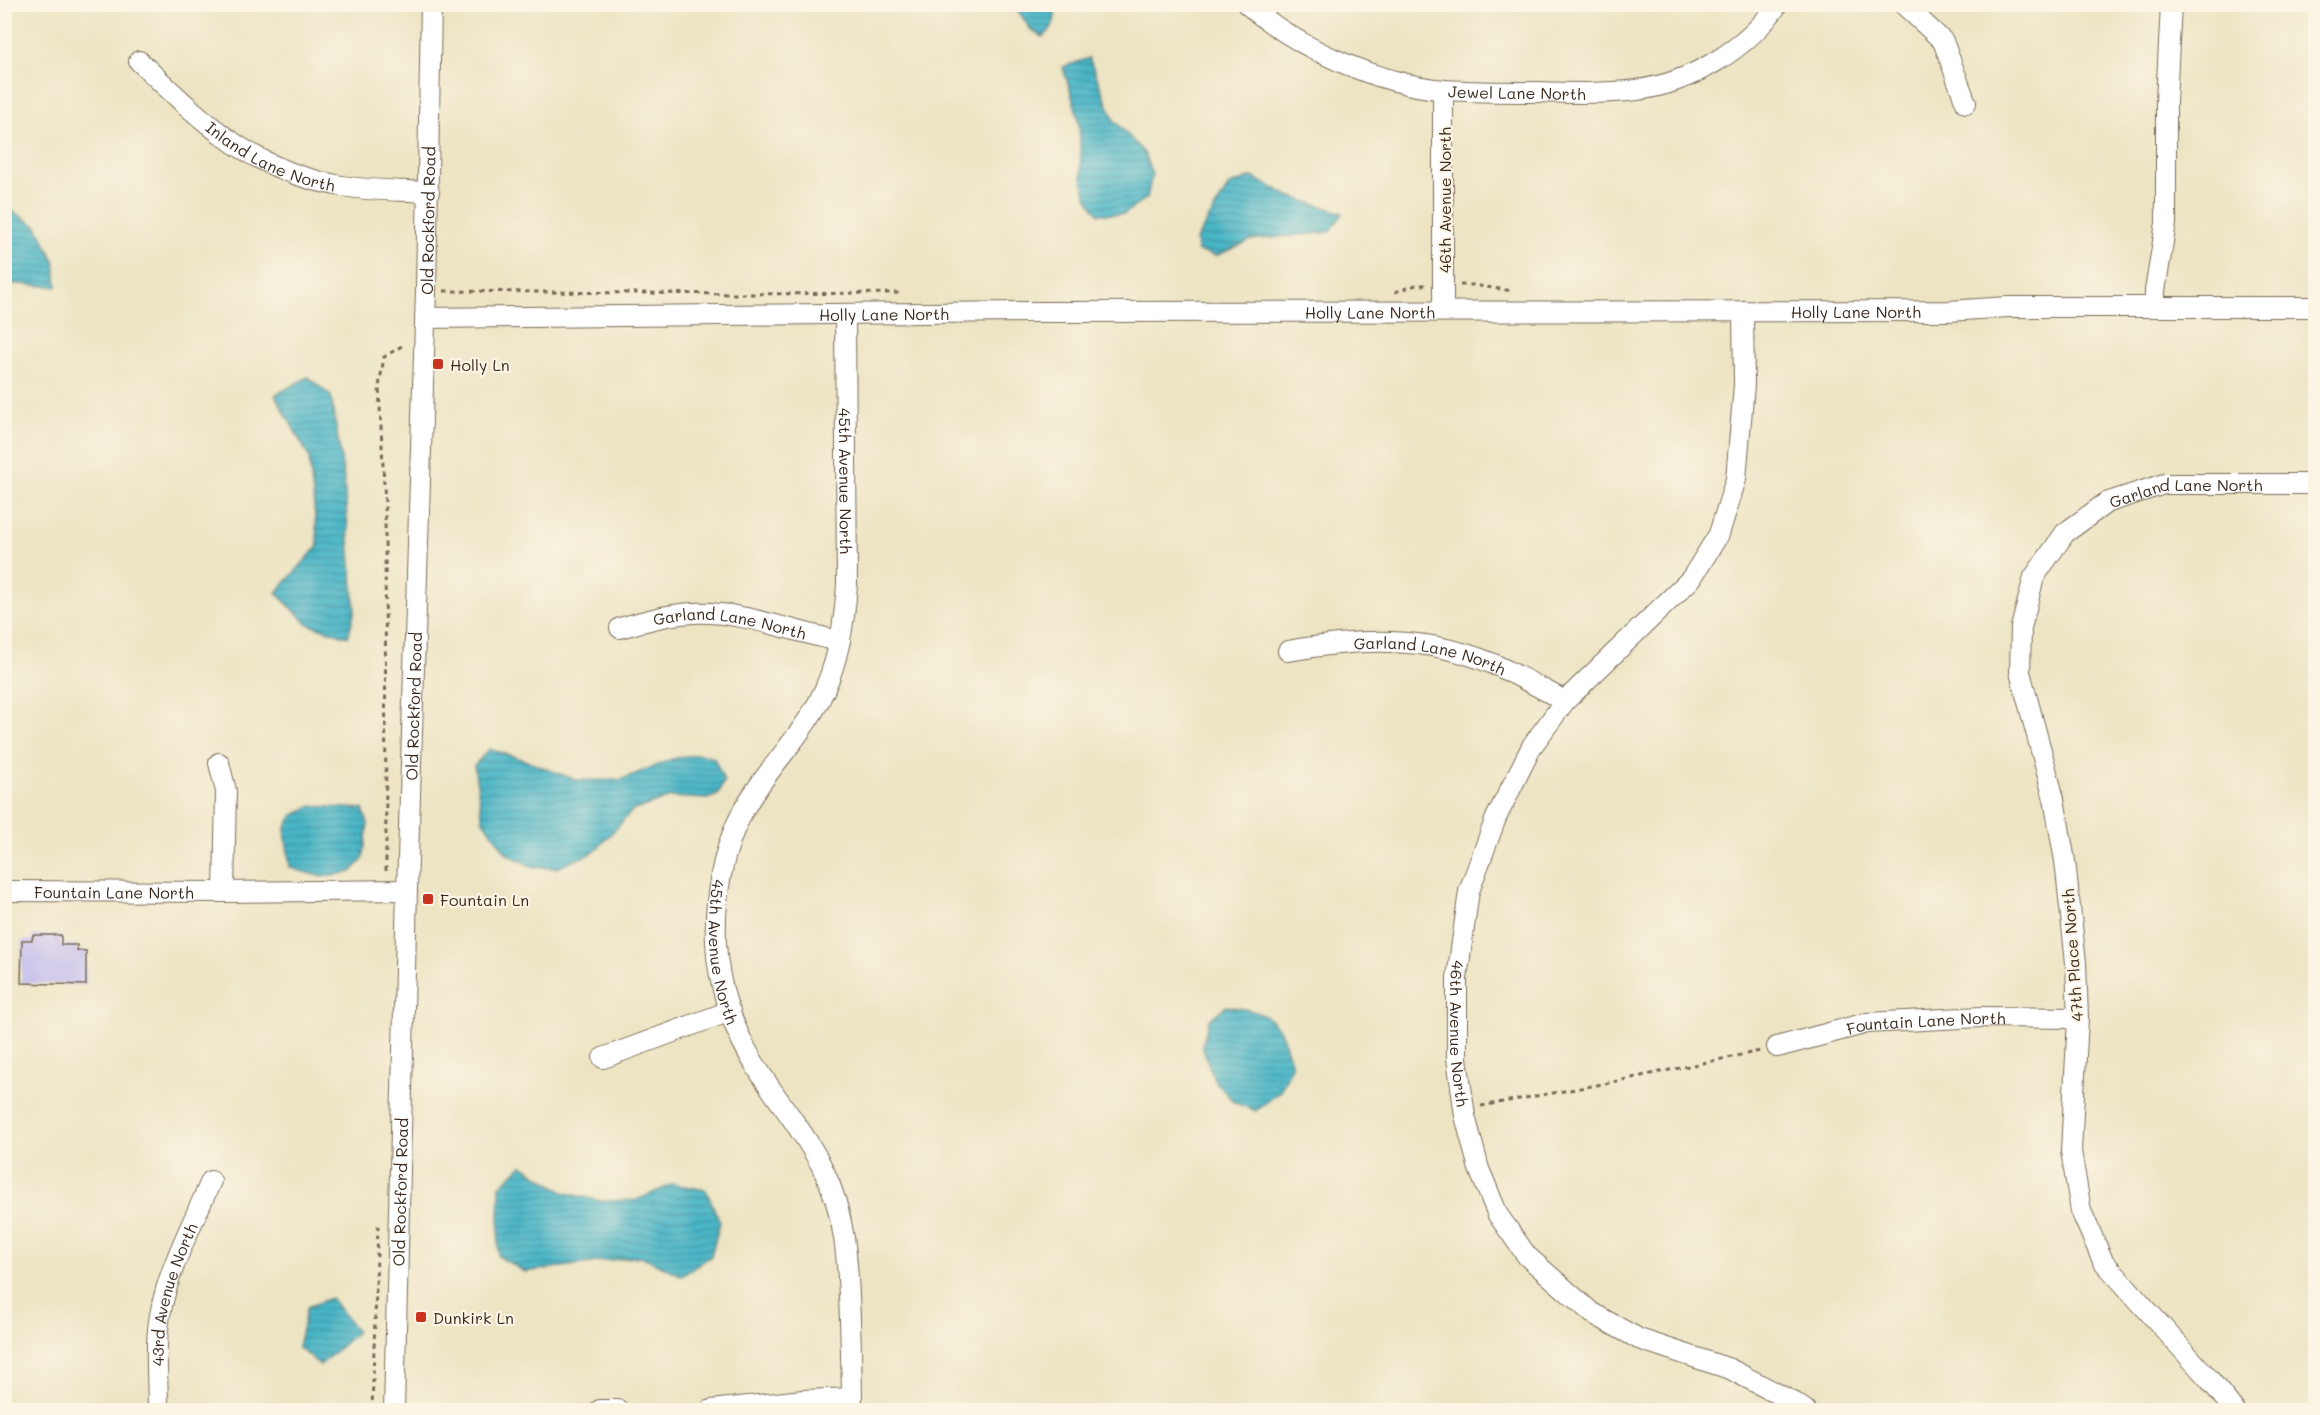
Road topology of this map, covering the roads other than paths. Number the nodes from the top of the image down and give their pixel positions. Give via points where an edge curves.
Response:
1 (431, 4) edge
2 (1247, 4) edge
3 (1778, 4) edge
4 (1903, 4) edge
5 (2171, 4) edge
6 (140, 62) dead end
7 (1443, 90) junction
8 (1966, 103) dead end
9 (429, 192) junction
10 (2155, 307) junction
11 (2316, 307) edge
12 (1443, 310) junction
13 (1743, 311) junction
14 (845, 315) junction
15 (425, 318) junction
16 (2316, 484) edge
17 (2065, 533) joint
18 (621, 628) dead end
19 (840, 641) junction
20 (1288, 651) dead end
21 (1565, 700) junction
22 (219, 763) dead end
23 (407, 890) junction
24 (4, 891) edge
25 (224, 892) junction
26 (730, 1011) junction
27 (2078, 1018) junction
28 (1777, 1047) road end
29 (603, 1058) dead end
30 (211, 1182) dead end
31 (852, 1404) edge
32 (158, 1410) edge
33 (394, 1410) edge
34 (600, 1410) edge
35 (618, 1410) edge
36 (711, 1410) edge
37 (1805, 1410) edge
38 (2234, 1410) edge

1 - 9 street, Old Rockford Road
2 - 7 street, Jewel Lane North via 1298,41 1342,63
3 - 7 street, Jewel Lane North via 1744,41 1713,63 1677,80 1640,90
4 - 8 street via 1943,41
5 - 10 street via 2166,222
6 - 9 street, Inland Lane North via 225,139 285,171 340,186
7 - 12 street, 46th Avenue North
9 - 15 street, Old Rockford Road
10 - 11 street, Holly Lane North
10 - 13 street, Holly Lane North
12 - 13 street, Holly Lane North
12 - 14 street, Holly Lane North
13 - 21 street, 46th Avenue North via 1744,386 1736,479 1719,534 1691,579
14 - 15 street, Holly Lane North
14 - 19 street, 45th Avenue North via 847,585
15 - 23 street, Old Rockford Road
16 - 17 street, Garland Lane North via 2164,484 2106,503
17 - 27 street, 47th Place North via 2034,577 2021,628 2020,672 2054,799 2065,861
18 - 19 street, Garland Lane North via 694,613 733,616
19 - 26 street, 45th Avenue North via 818,703 743,811 726,853 717,898 716,943 722,988
20 - 21 street, Garland Lane North via 1383,640 1442,647 1491,663
21 - 37 street, 46th Avenue North via 1532,746 1496,818 1469,891 1457,978 1457,1058 1464,1109 1479,1169 1498,1215 1527,1256 1592,1313 1639,1339 1730,1369
22 - 25 street via 226,791
23 - 25 street, Fountain Lane North
23 - 33 street, Old Rockford Road
24 - 25 street, Fountain Lane North
26 - 29 street
26 - 31 street, 45th Avenue North via 758,1070 811,1146 837,1202 849,1270
27 - 28 street, Fountain Lane North via 1981,1017 1867,1023
27 - 38 street, 47th Place North via 2071,1151 2081,1211 2103,1261
30 - 32 street, 43rd Avenue North via 170,1276 161,1310
31 - 36 street via 803,1400
34 - 35 street

